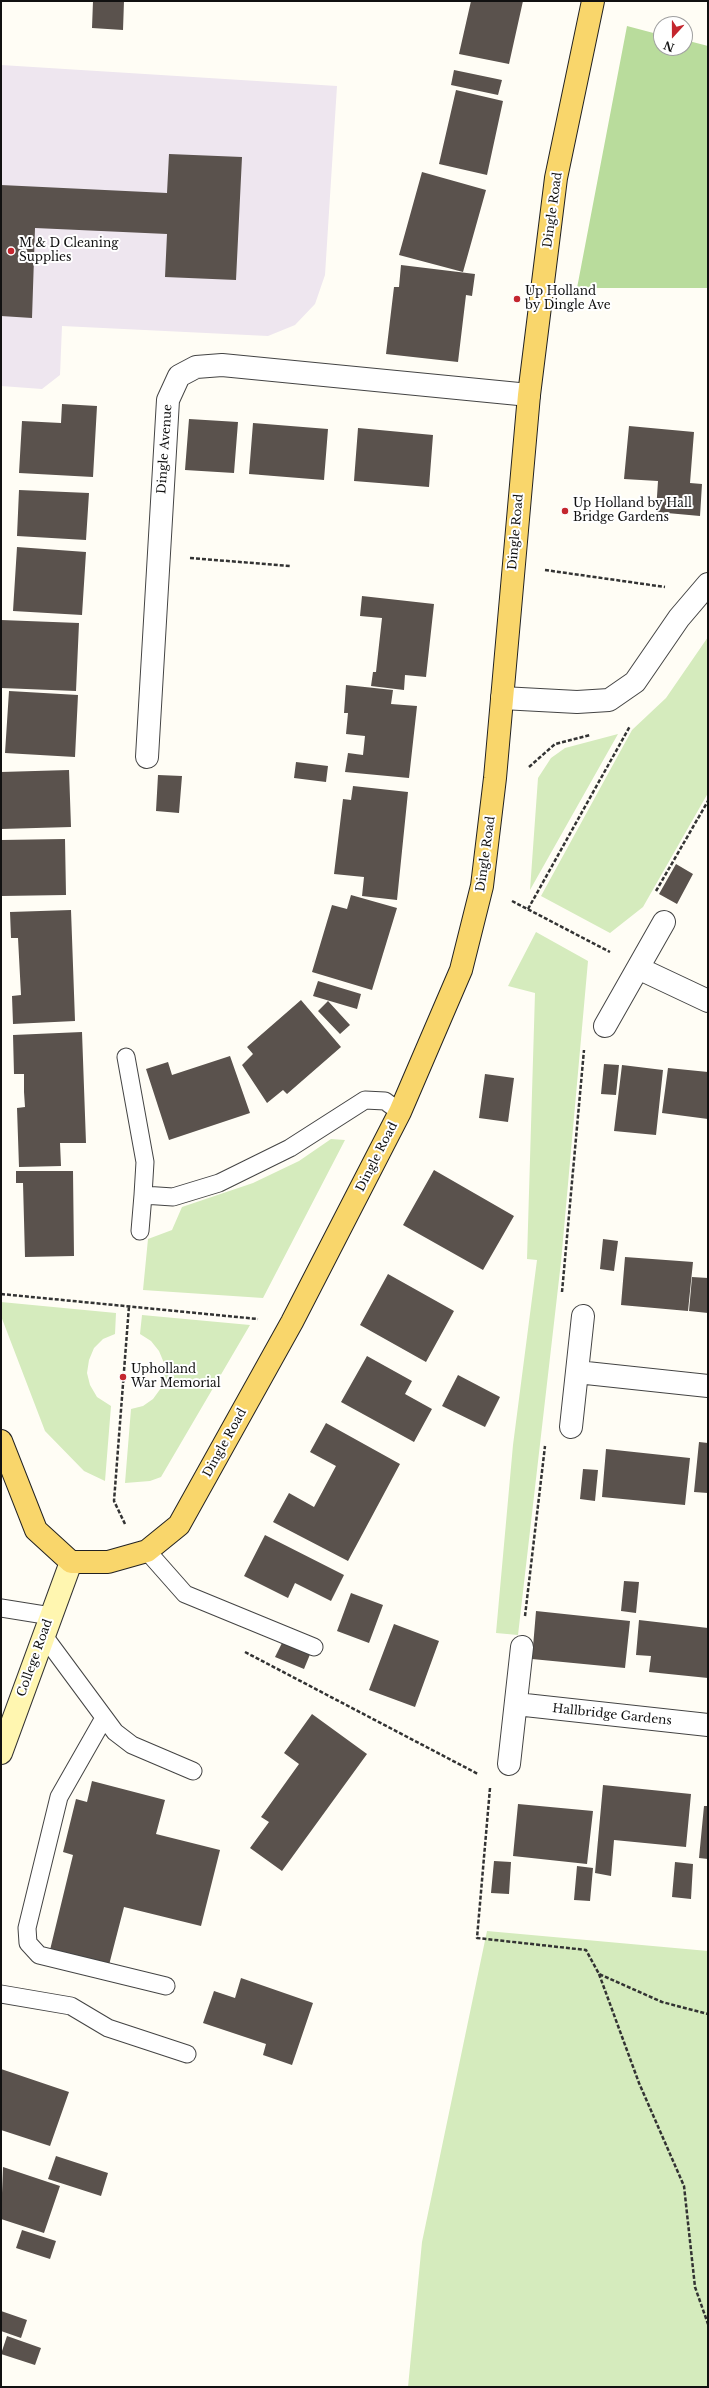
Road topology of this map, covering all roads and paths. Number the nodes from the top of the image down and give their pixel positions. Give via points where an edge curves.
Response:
1 (593, 1) edge
2 (529, 395) junction
3 (158, 556) junction
4 (290, 566) dead end
5 (513, 566) junction
6 (704, 588) edge
7 (502, 698) junction
8 (630, 726) dead end
9 (146, 757) dead end
10 (708, 802) edge
11 (482, 886) junction
12 (653, 896) dead end
13 (528, 909) junction
14 (664, 922) dead end
15 (612, 954) dead end
16 (638, 968) junction
17 (708, 1001) edge
18 (604, 1026) dead end
19 (584, 1048) dead end
20 (126, 1057) dead end
21 (400, 1112) junction
22 (143, 1195) junction
23 (140, 1231) dead end
24 (1, 1294) edge
25 (561, 1300) dead end
26 (129, 1306) junction
27 (583, 1316) dead end
28 (292, 1322) junction
29 (577, 1372) junction
30 (708, 1386) edge
31 (571, 1427) dead end
32 (1, 1441) edge
33 (545, 1441) dead end
34 (114, 1501) dead end
35 (147, 1551) junction
36 (71, 1562) junction
37 (1, 1608) edge
38 (47, 1626) junction
39 (314, 1647) dead end
40 (522, 1647) joint
41 (242, 1651) dead end
42 (516, 1704) junction
43 (104, 1718) junction
44 (708, 1724) edge
45 (1, 1753) edge
46 (509, 1764) dead end
47 (193, 1772) dead end
48 (484, 1777) dead end
49 (491, 1781) dead end
50 (599, 1974) junction
51 (166, 1986) dead end
52 (1, 1994) edge
53 (708, 2014) edge
54 (187, 2054) dead end
55 (708, 2324) edge

1 - 2 main road, Dingle Road via 556,178
2 - 3 street, Dingle Avenue via 222,365 196,367 179,376 168,400
2 - 5 main road, Dingle Road
3 - 4 path
3 - 9 street, Dingle Avenue
5 - 6 path
5 - 7 main road, Dingle Road
6 - 7 street via 675,623 635,682 609,700 577,702
7 - 11 main road, Dingle Road
8 - 13 path
10 - 12 path
11 - 13 path
11 - 21 main road, Dingle Road via 461,970
13 - 15 path
14 - 16 street
16 - 17 street
16 - 18 street
19 - 25 path
20 - 22 lane via 145,1162
21 - 22 lane via 385,1101 365,1100 290,1148 219,1183 173,1197
21 - 28 main road, Dingle Road
22 - 23 lane
24 - 26 path
26 - 28 path
26 - 34 path
27 - 29 street
28 - 35 main road, Dingle Road via 179,1525
29 - 30 street
29 - 31 street
32 - 36 main road via 36,1530
33 - 40 path
35 - 36 main road, Dingle Road via 108,1562
35 - 39 lane via 185,1594
36 - 38 street, College Road
37 - 38 lane
38 - 43 lane
38 - 45 street, College Road
40 - 42 street
41 - 48 path
42 - 44 street, Hallbridge Gardens
42 - 46 street
43 - 47 lane via 115,1732 132,1745
43 - 51 lane via 59,1797 27,1928 28,1943 39,1955
49 - 50 path via 477,1938 586,1950
50 - 53 path via 662,2002
50 - 55 path via 639,2083 684,2186 696,2287
52 - 54 lane via 71,2006 108,2028

